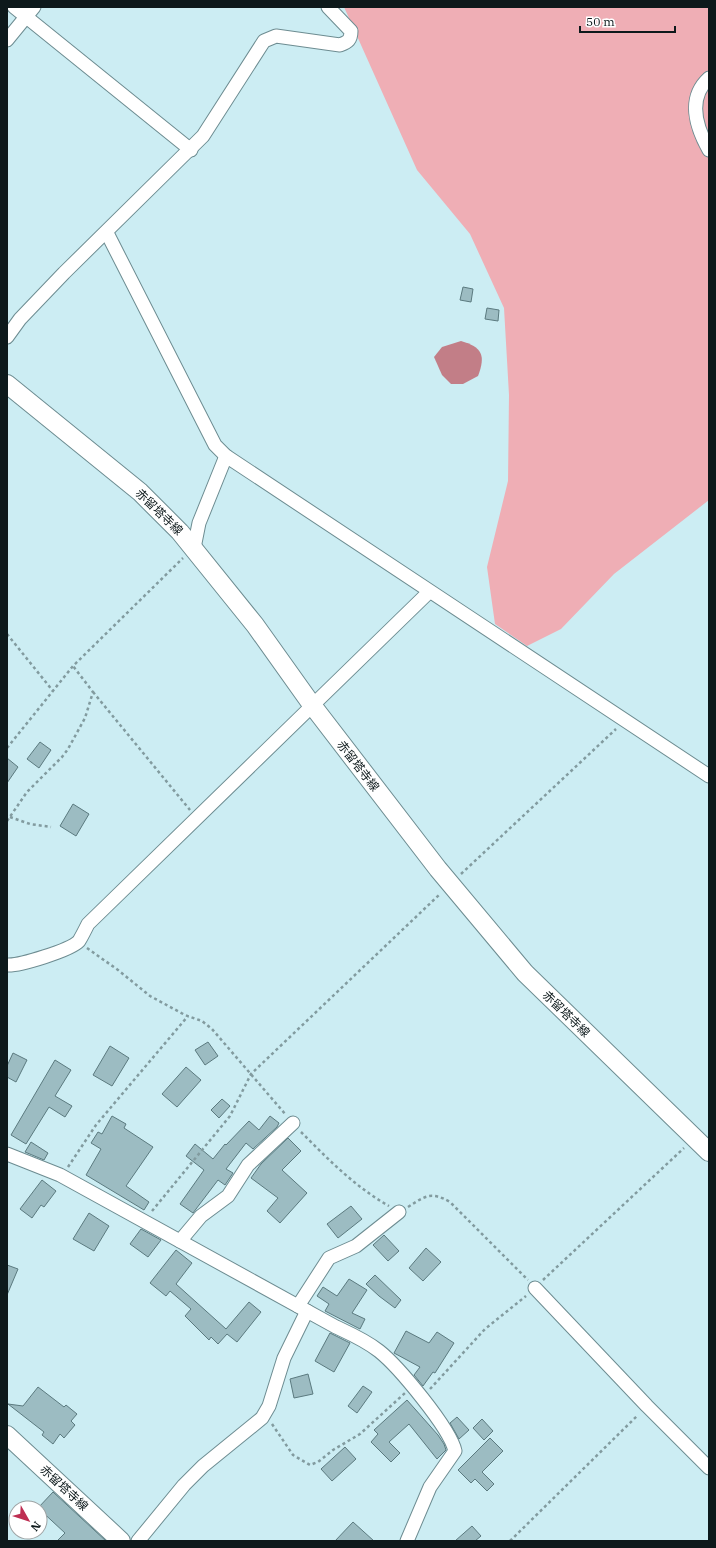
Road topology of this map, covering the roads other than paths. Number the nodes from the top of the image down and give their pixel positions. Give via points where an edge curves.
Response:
1 (14, 7) edge
2 (328, 7) edge
3 (30, 12) edge
4 (7, 40) edge
5 (709, 78) edge
6 (191, 150) junction
7 (709, 150) edge
8 (107, 232) junction
9 (7, 337) edge
10 (7, 384) edge
11 (226, 456) junction
12 (194, 548) junction
13 (429, 592) junction
14 (312, 705) junction
15 (709, 776) edge
16 (7, 965) edge
17 (293, 1123) road end
18 (709, 1152) edge
19 (7, 1154) edge
20 (399, 1212) road end
21 (180, 1241) junction
22 (535, 1288) road end
23 (302, 1308) junction
24 (7, 1436) edge
25 (709, 1468) edge
26 (121, 1541) edge
27 (138, 1541) edge
28 (407, 1541) edge

1 - 3 street
2 - 6 street via 351,31 351,38 340,45 276,36 264,41 203,136
3 - 4 street
3 - 6 street
5 - 7 street via 698,92 696,120
6 - 8 street
8 - 9 street via 20,319
8 - 11 street via 215,445
10 - 12 main road, 赤留塔寺線 via 140,492
11 - 12 street via 200,523
11 - 13 street
12 - 14 main road, 赤留塔寺線 via 255,625
13 - 14 street
13 - 15 street
14 - 16 street via 88,924 78,942 33,961
14 - 18 main road, 赤留塔寺線 via 438,869 525,973
17 - 21 street via 248,1165 228,1196 201,1216
19 - 21 street via 60,1175
20 - 23 street via 356,1246 329,1258
21 - 23 street
22 - 25 street
23 - 27 street via 264,1416 184,1485
23 - 28 street via 365,1340 380,1352 416,1390 451,1440 455,1451 430,1487
24 - 26 main road, 赤留塔寺線

